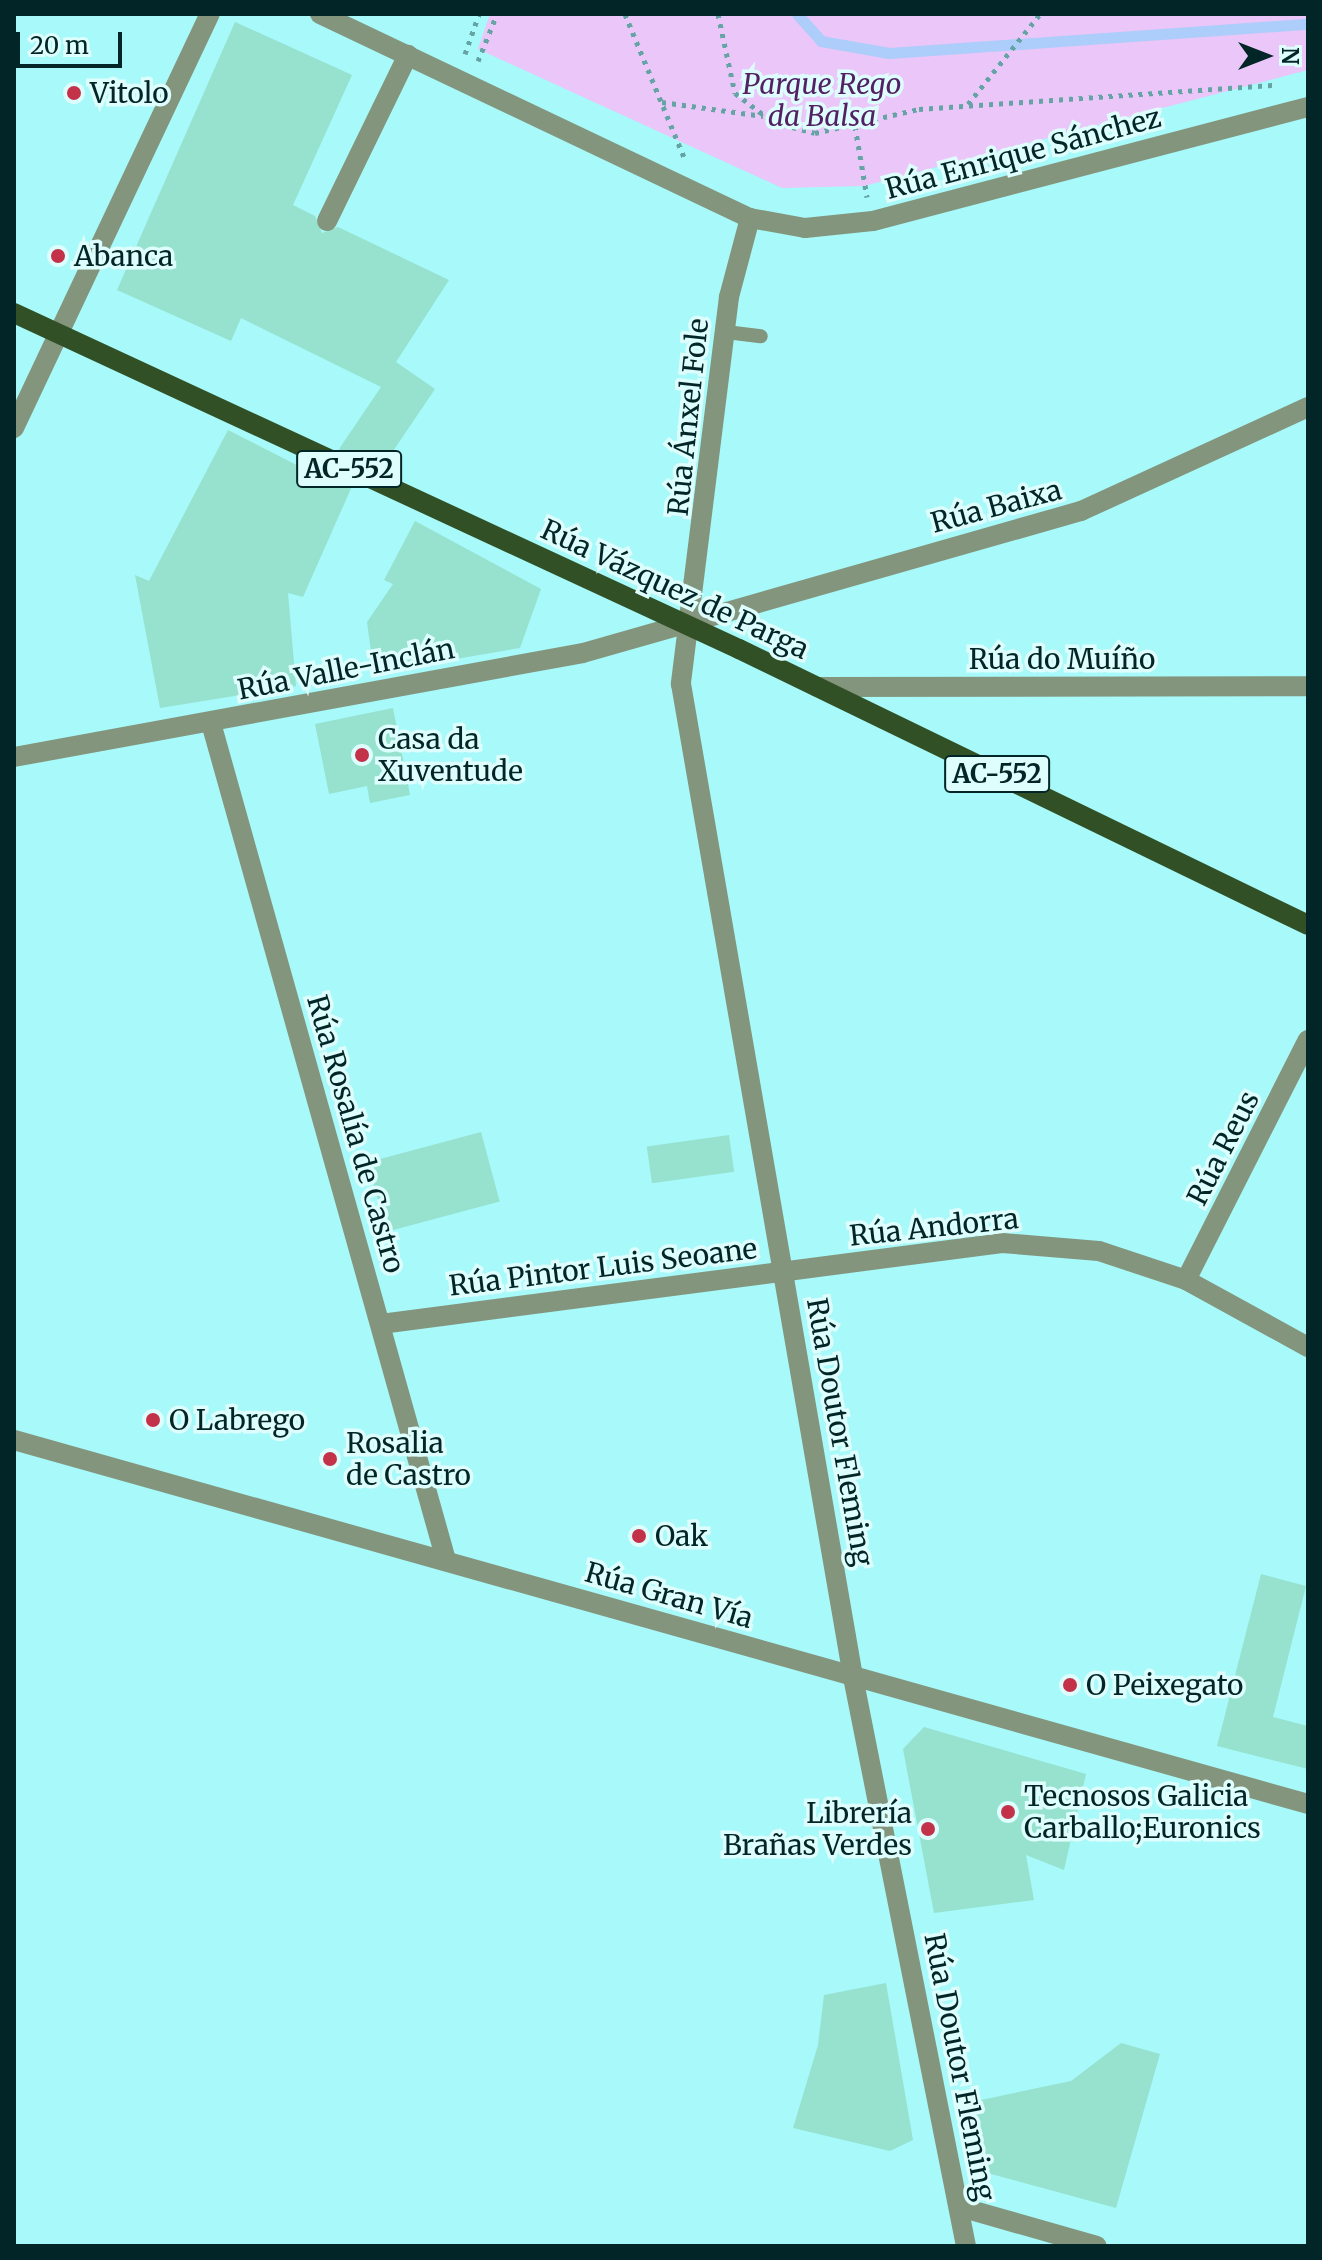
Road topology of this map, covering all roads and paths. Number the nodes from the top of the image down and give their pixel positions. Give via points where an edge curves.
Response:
1 (210, 14) edge
2 (320, 14) edge
3 (479, 14) edge
4 (497, 14) edge
5 (625, 14) edge
6 (718, 14) edge
7 (1040, 14) edge
8 (408, 55) junction
9 (462, 82) junction
10 (1279, 85) dead end
11 (661, 102) junction
12 (967, 105) junction
13 (1308, 107) edge
14 (765, 116) junction
15 (855, 126) junction
16 (682, 187) junction
17 (750, 218) junction
18 (327, 221) dead end
19 (873, 221) junction
20 (14, 313) edge
21 (726, 332) junction
22 (59, 334) junction
23 (761, 336) dead end
24 (1308, 407) edge
25 (14, 428) edge
26 (685, 624) junction
27 (1308, 686) edge
28 (817, 687) junction
29 (211, 723) junction
30 (14, 757) edge
31 (1308, 925) edge
32 (1308, 1040) edge
33 (784, 1272) junction
34 (1186, 1280) junction
35 (381, 1324) junction
36 (1308, 1347) edge
37 (14, 1440) edge
38 (446, 1560) junction
39 (853, 1677) junction
40 (1308, 1804) edge
41 (960, 2207) junction
42 (966, 2246) edge
43 (1097, 2246) edge

1 - 22 street
2 - 8 street, Rúa Enrique Sánchez
3 - 9 path
4 - 9 path
5 - 11 path
6 - 14 path via 735,93
7 - 12 path
8 - 9 street, Rúa Enrique Sánchez
8 - 18 street
9 - 16 street, Rúa Enrique Sánchez
10 - 12 path
11 - 14 path
11 - 16 path via 685,160
12 - 15 path via 919,109
13 - 19 street, Rúa Enrique Sánchez
14 - 15 path via 815,133
15 - 19 path
16 - 17 street, Rúa Enrique Sánchez
17 - 19 street, Rúa Enrique Sánchez via 805,228
17 - 21 street, Rúa Ánxel Fole
20 - 22 main road, Rúa Vázquez de Parga / AC-552
21 - 23 lane
21 - 26 street, Rúa Ánxel Fole via 707,513
22 - 25 street
22 - 26 main road, Rúa Vázquez de Parga / AC-552
24 - 26 street, Rúa Baixa via 1081,511
26 - 28 main road, Rúa Vázquez de Parga / AC-552
26 - 29 street, Rúa Valle-Inclán via 583,653
26 - 33 street, Rúa Doutor Fleming via 681,684
27 - 28 street, Rúa do Muíño
28 - 31 main road, Rúa Vázquez de Parga / AC-552
29 - 30 street, Rúa Valle-Inclán
29 - 35 street, Rúa Rosalía de Castro
32 - 34 street, Rúa Reus
33 - 34 street, Rúa Andorra via 1002,1243 1099,1251
33 - 35 street, Rúa Pintor Luis Seoane
33 - 39 street, Rúa Doutor Fleming
34 - 36 street, Rúa Andorra
35 - 38 street, Rúa Rosalía de Castro
37 - 38 street, Rúa Gran Vía
38 - 39 street, Rúa Gran Vía
39 - 40 street, Rúa Gran Vía
39 - 41 street, Rúa Doutor Fleming
41 - 42 street, Rúa Doutor Fleming
41 - 43 street

